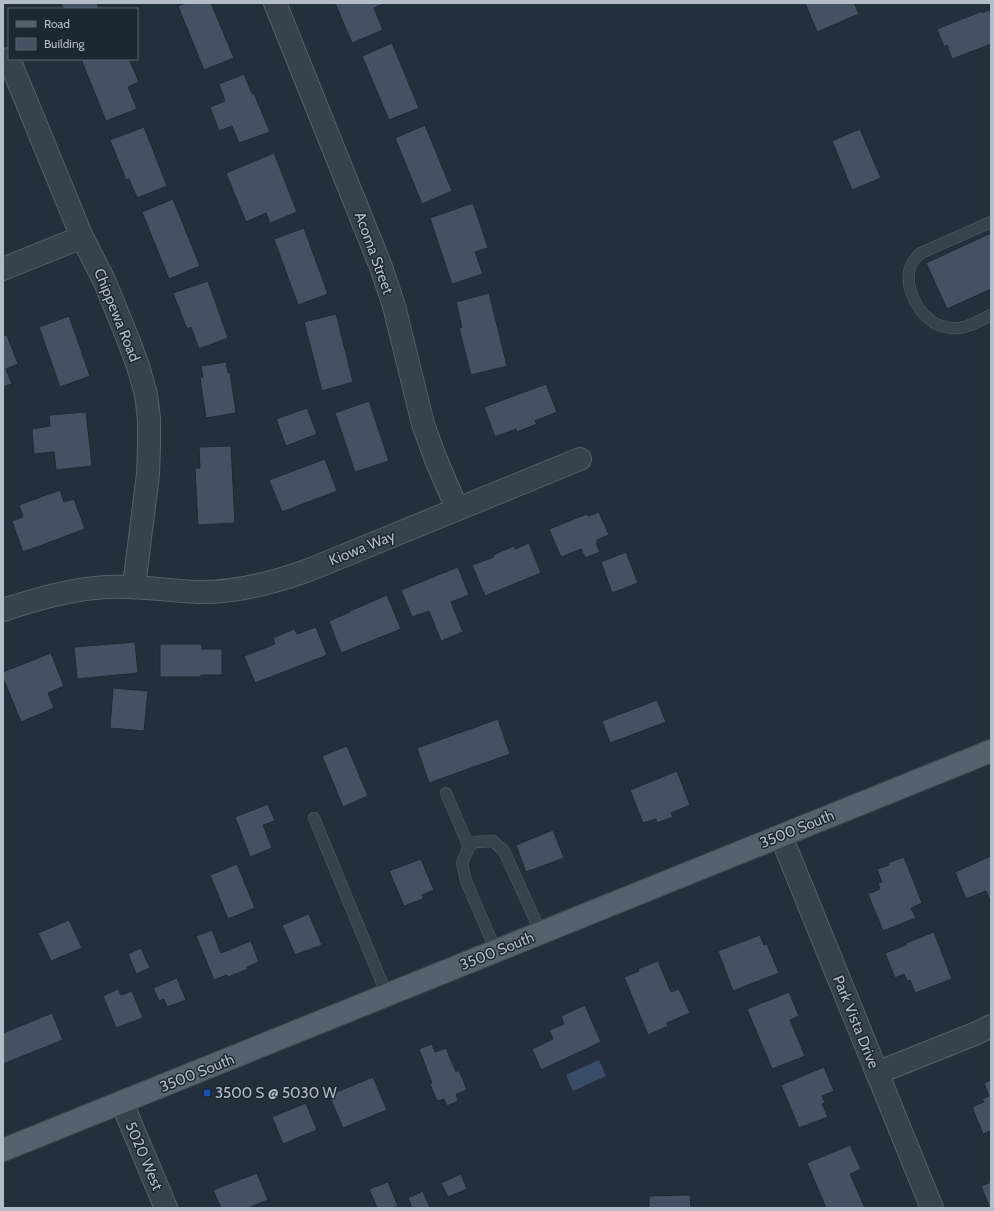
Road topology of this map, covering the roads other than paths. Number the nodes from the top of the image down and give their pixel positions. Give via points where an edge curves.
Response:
1 (275, 3) edge
2 (3, 43) edge
3 (8, 56) edge
4 (9, 60) edge
5 (991, 222) edge
6 (82, 237) junction
7 (3, 269) edge
8 (991, 315) edge
9 (580, 459) dead end
10 (457, 509) junction
11 (134, 586) junction
12 (3, 610) edge
13 (991, 751) edge
14 (446, 792) dead end
15 (314, 818) dead end
16 (781, 836) junction
17 (470, 847) junction
18 (541, 934) junction
19 (496, 951) junction
20 (387, 995) junction
21 (991, 1026) edge
22 (877, 1073) junction
23 (122, 1103) junction
24 (3, 1150) edge
25 (166, 1208) edge
26 (932, 1208) edge

1 - 10 street, Acoma Street via 381,267 394,306 423,424
2 - 3 street, Chippewa Road
4 - 6 street, Chippewa Road
5 - 8 lane via 914,258 909,282 919,308 927,318 943,327 961,327
6 - 7 street
6 - 11 street, Chippewa Road via 104,280 128,339 146,394 149,419 148,474
9 - 10 street, Kiowa Way
10 - 11 street, Kiowa Way via 291,577 261,585 200,592
11 - 12 street, Kiowa Way via 66,592
13 - 16 main road, 3500 South
14 - 17 lane
15 - 20 lane
16 - 18 main road, 3500 South
16 - 22 street, Park Vista Drive
17 - 18 lane via 475,842 493,841 504,851
17 - 19 lane via 462,863 466,880
18 - 19 main road, 3500 South
19 - 20 main road, 3500 South
20 - 23 main road, 3500 South
21 - 22 street
22 - 26 street, Park Vista Drive
23 - 24 main road, 3500 South
23 - 25 street, 5020 West

